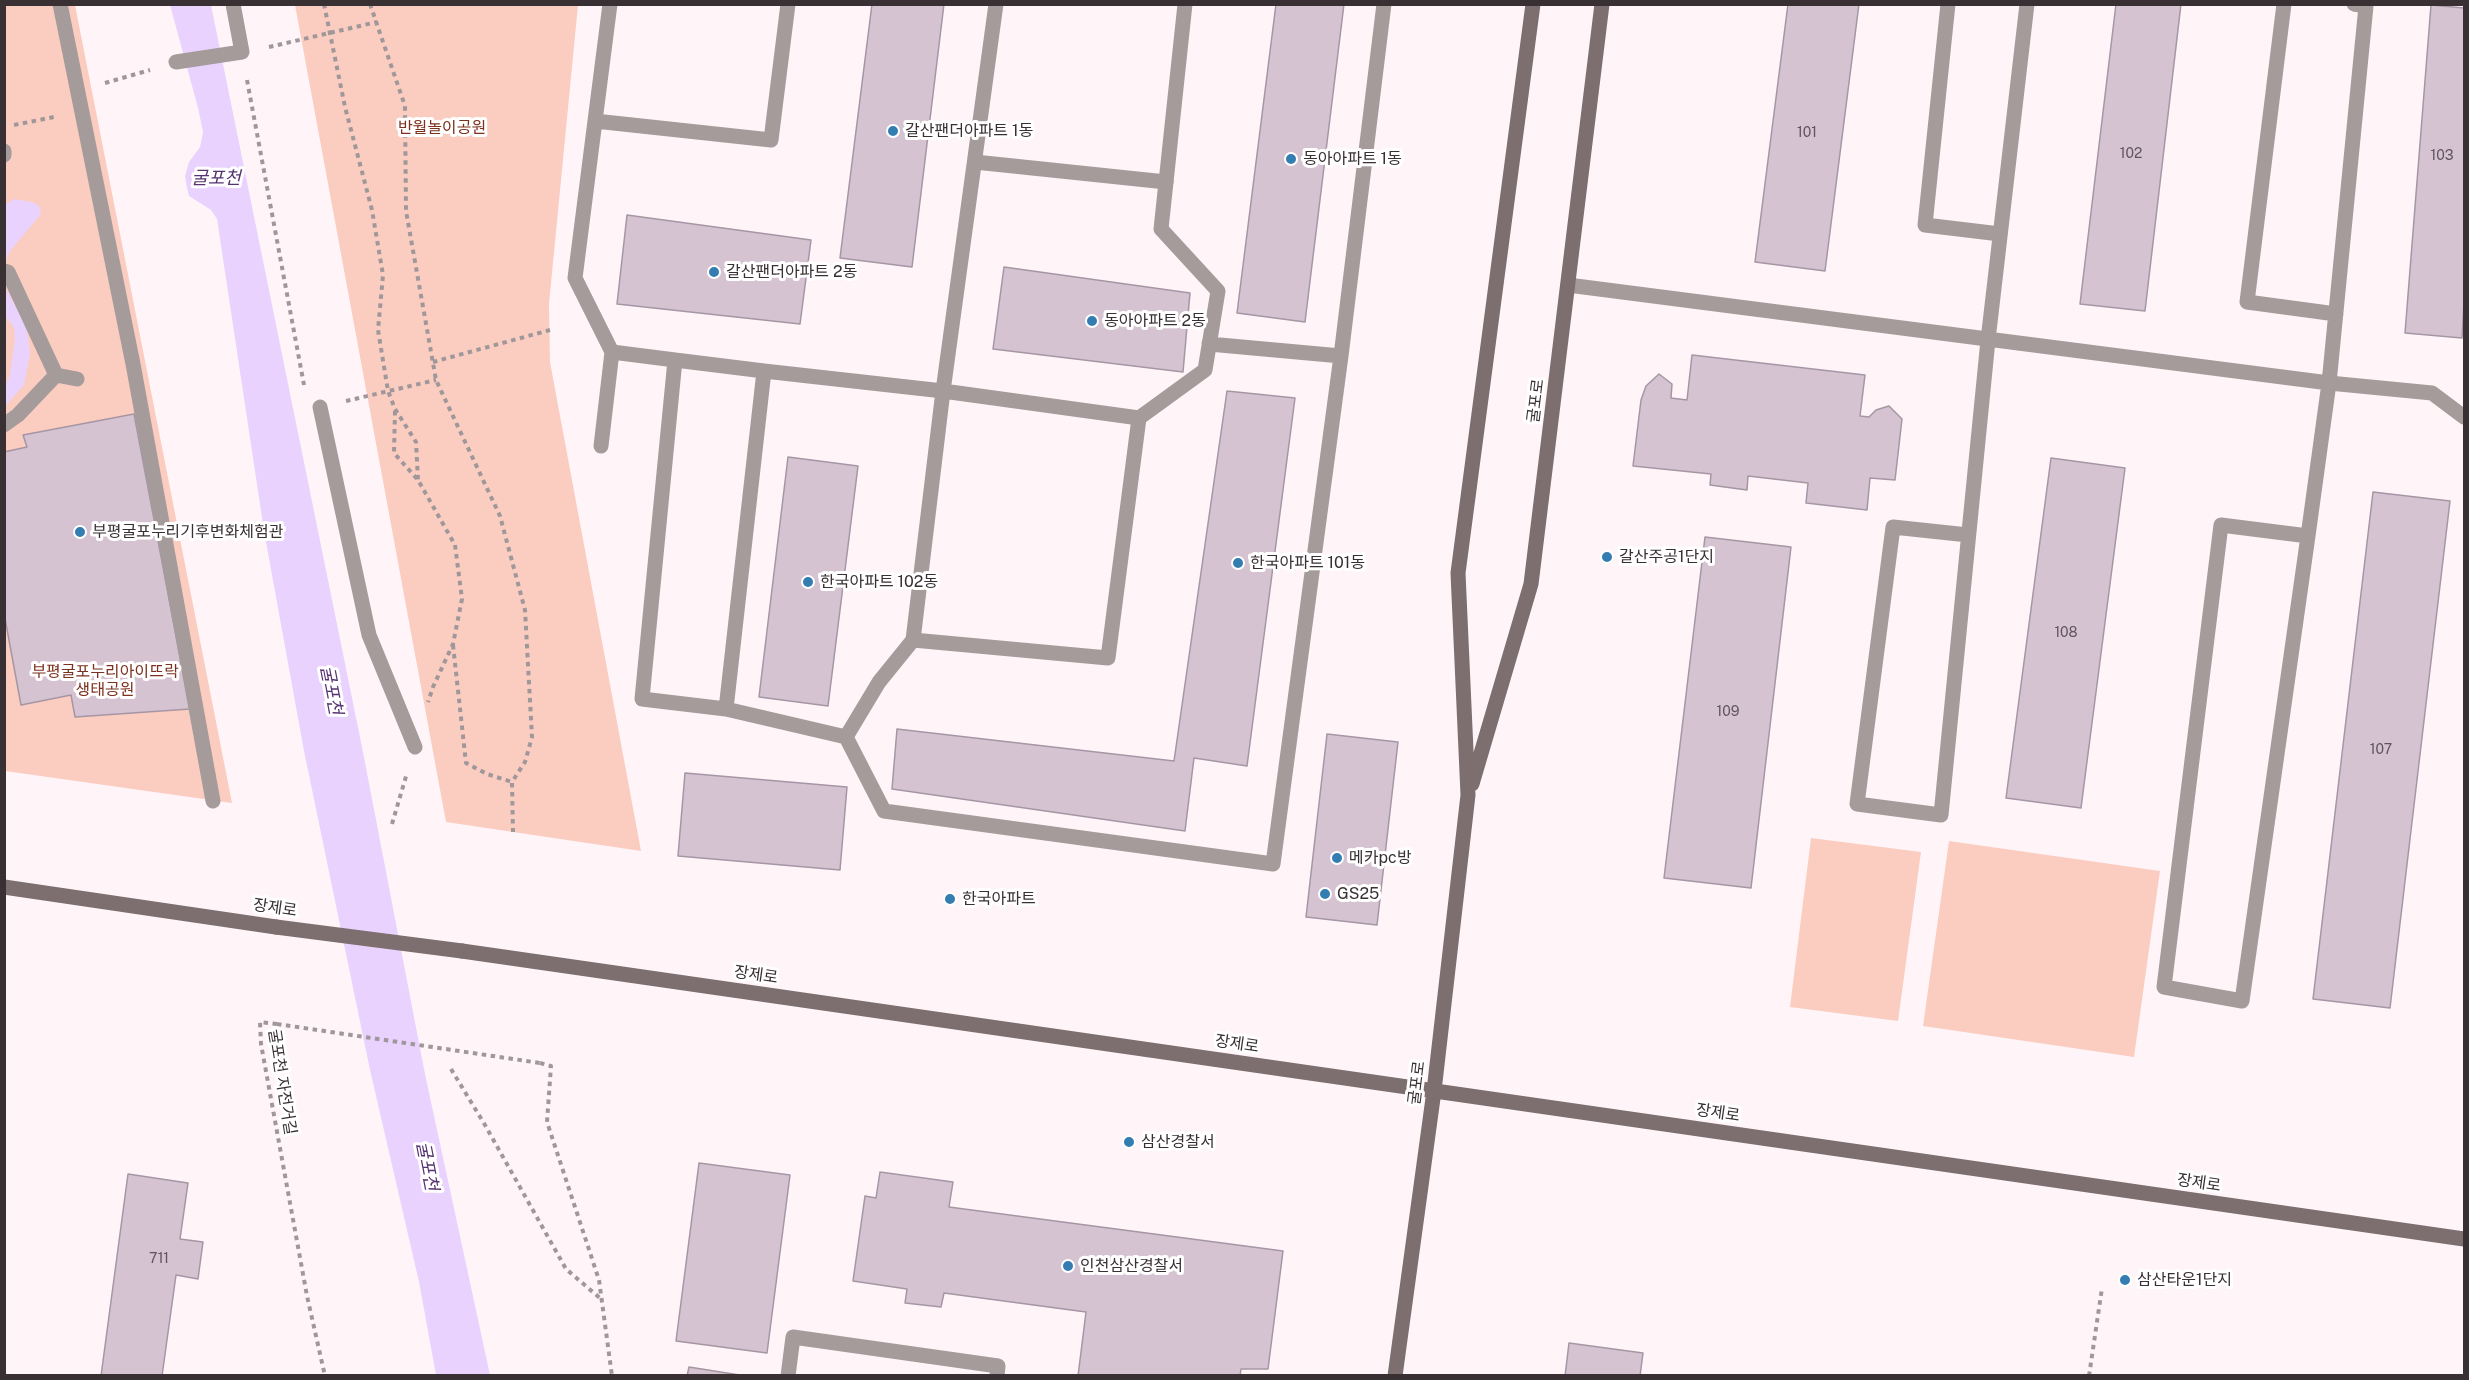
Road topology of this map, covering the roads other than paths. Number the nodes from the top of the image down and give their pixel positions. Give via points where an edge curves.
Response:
1 (60, 4) edge
2 (232, 4) edge
3 (610, 4) edge
4 (788, 4) edge
5 (996, 4) edge
6 (1185, 4) edge
7 (1384, 4) edge
8 (1533, 4) edge
9 (1602, 4) edge
10 (1948, 4) edge
11 (2027, 4) edge
12 (2284, 4) edge
13 (2354, 4) edge
14 (176, 62) road end
15 (595, 121) junction
16 (4, 151) edge
17 (4, 155) edge
18 (975, 162) junction
19 (1166, 182) junction
20 (2000, 234) junction
21 (6, 271) edge
22 (1568, 285) junction
23 (2336, 314) junction
24 (1988, 340) junction
25 (1209, 344) junction
26 (612, 352) junction
27 (1341, 356) junction
28 (675, 360) junction
29 (764, 370) junction
30 (56, 375) junction
31 (77, 379) dead end
32 (2329, 383) junction
33 (943, 391) junction
34 (320, 407) dead end
35 (2464, 417) edge
36 (1139, 418) junction
37 (4, 425) edge
38 (601, 446) dead end
39 (1968, 535) junction
40 (2308, 536) junction
41 (913, 640) junction
42 (726, 709) junction
43 (846, 737) junction
44 (415, 747) dead end
45 (1468, 795) junction
46 (213, 801) dead end
47 (4, 887) edge
48 (1434, 1091) junction
49 (2464, 1239) edge
50 (788, 1376) edge
51 (997, 1376) edge
52 (1395, 1376) edge

1 - 46 street via 133,364
2 - 14 street via 242,52
3 - 15 street
4 - 15 street via 771,140
5 - 18 street
6 - 19 street
7 - 27 street
8 - 45 main road, 굴포로 via 1458,573
9 - 22 main road, 굴포로
10 - 20 street via 1925,225
11 - 20 street
12 - 23 street via 2247,302
13 - 23 street via 2366,6
15 - 26 street via 575,278
16 - 17 street
18 - 19 street
18 - 33 street
19 - 25 street via 1161,229 1218,291
20 - 24 street
21 - 30 street
22 - 24 street
22 - 45 main road, 굴포로 via 1531,584
23 - 32 street
24 - 32 street
24 - 39 street
25 - 27 street
25 - 36 street via 1205,370
26 - 28 street
26 - 38 street
27 - 43 street via 1273,864 884,811
28 - 29 street
28 - 42 street via 642,699
29 - 33 street
29 - 42 street
30 - 31 street
30 - 37 street
32 - 35 street via 2432,393
32 - 40 street
33 - 36 street
33 - 41 street
34 - 44 street via 369,635
36 - 41 street via 1108,658
39 - 39 street via 1941,815 1857,804 1893,527
40 - 40 street via 2242,1001 2164,987 2221,525
41 - 43 street via 879,682
42 - 43 street
45 - 48 main road, 굴포로
47 - 48 main road, 장제로, bridge
48 - 49 main road, 장제로
48 - 52 main road, 굴포로
50 - 51 street via 793,1336 998,1366

